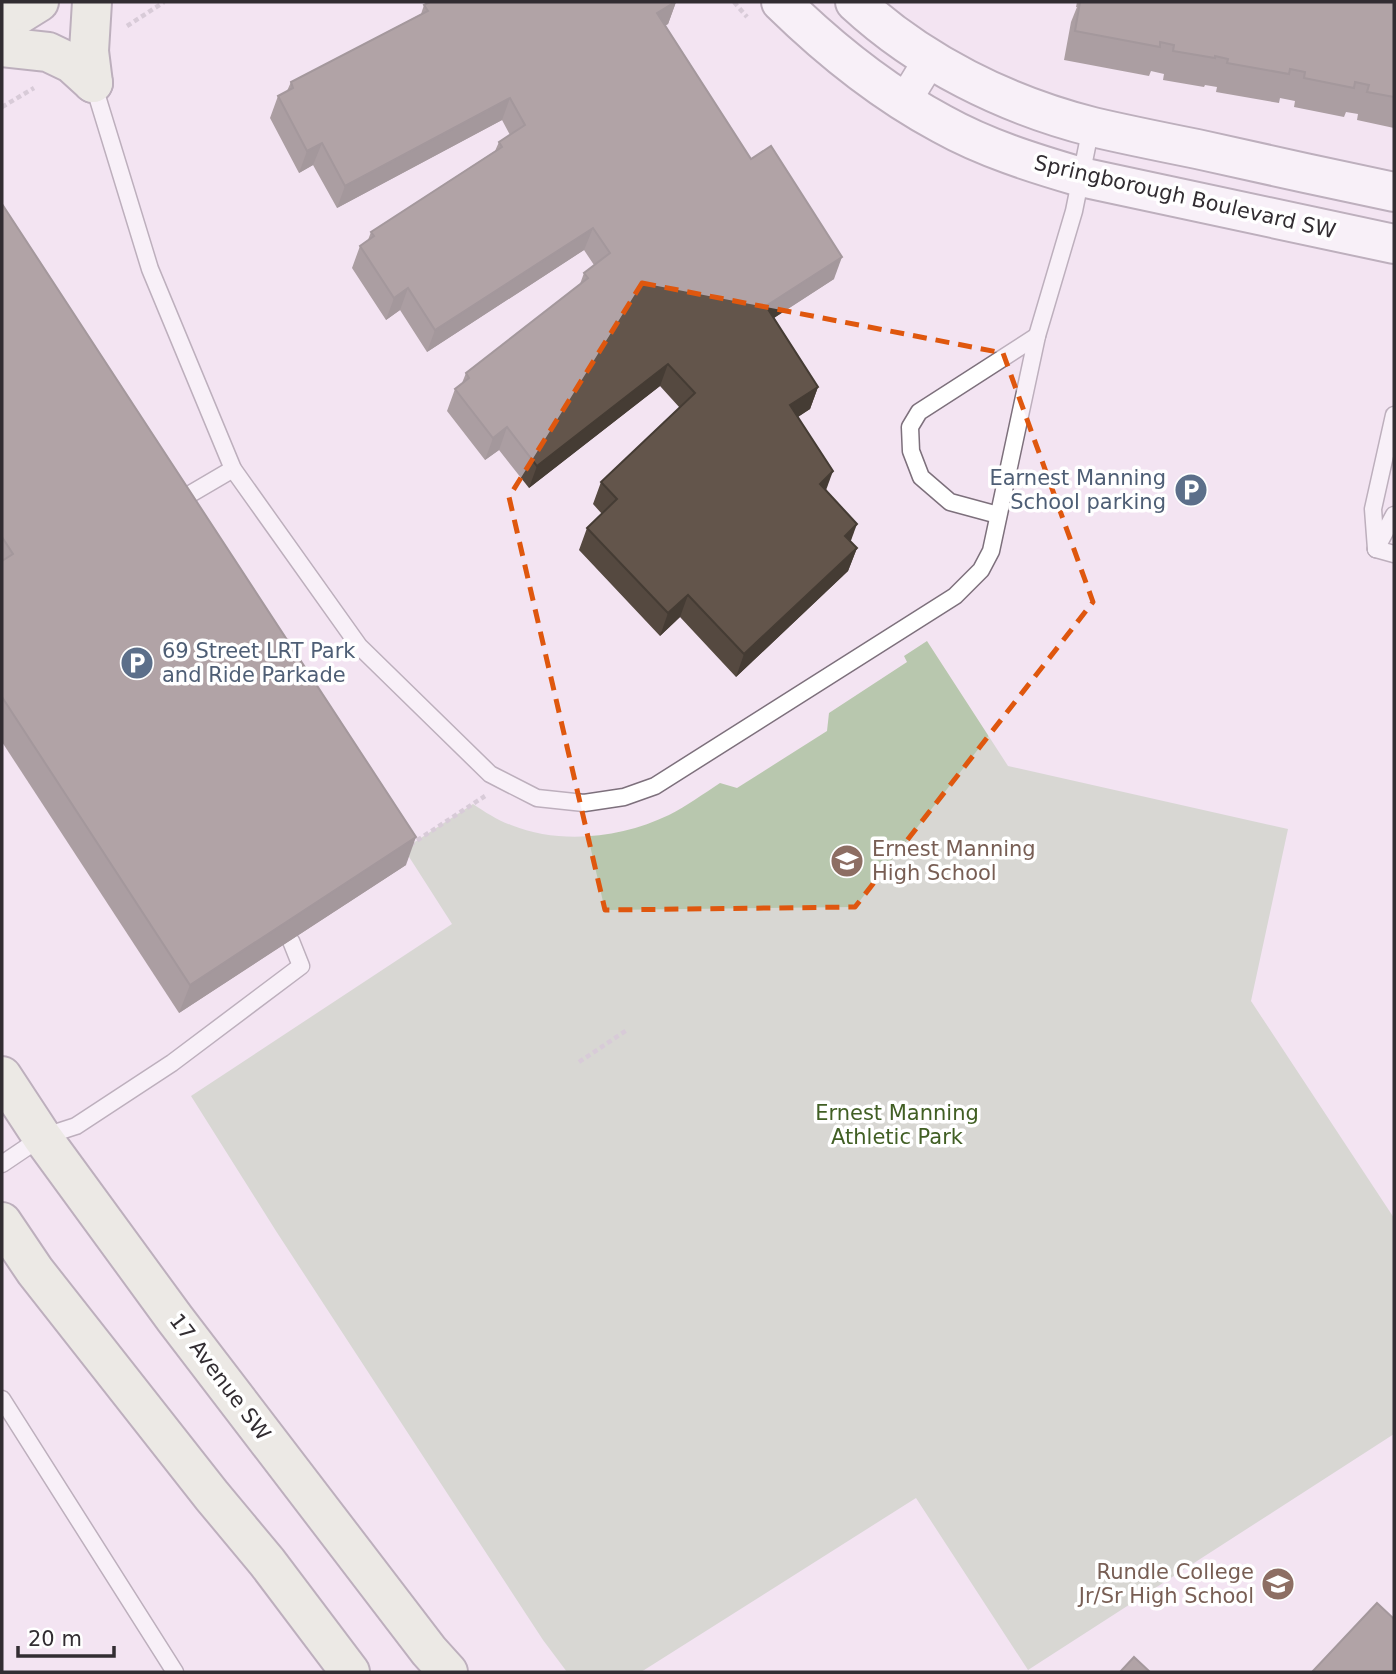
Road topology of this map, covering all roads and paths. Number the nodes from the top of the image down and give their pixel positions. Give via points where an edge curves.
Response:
1 (39, 2) edge
2 (92, 2) edge
3 (164, 2) edge
4 (781, 2) edge
5 (855, 2) edge
6 (2, 25) edge
7 (122, 30) dead end
8 (2, 47) edge
9 (931, 58) junction
10 (93, 83) junction
11 (35, 87) dead end
12 (904, 102) junction
13 (2, 107) edge
14 (1091, 127) junction
15 (1081, 177) junction
16 (1394, 192) edge
17 (1394, 244) edge
18 (1037, 336) junction
19 (1394, 415) edge
20 (233, 469) junction
21 (170, 506) edge
22 (998, 515) junction
23 (1394, 515) edge
24 (1376, 549) junction
25 (1394, 554) edge
26 (473, 804) dead end
27 (404, 849) edge
28 (291, 940) edge
29 (627, 1030) dead end
30 (579, 1062) dead end
31 (2, 1076) edge
32 (2, 1124) edge
33 (42, 1137) junction
34 (2, 1164) edge
35 (2, 1222) edge
36 (2, 1399) edge
37 (267, 1562) junction
38 (175, 1672) edge
39 (350, 1672) edge
40 (379, 1672) edge
41 (448, 1672) edge

1 - 6 main road
2 - 10 main road via 89,51
3 - 7 path
4 - 12 street, Springborough Boulevard SW via 847,61
5 - 9 street
8 - 10 main road via 48,52 71,62
9 - 12 street
9 - 14 street via 1017,102
10 - 20 lane via 150,269
11 - 13 path
12 - 15 street, Springborough Boulevard SW via 982,143
14 - 15 lane
14 - 16 street
15 - 17 street, Springborough Boulevard SW
15 - 18 lane
18 - 22 lane
18 - 22 lane via 919,412 910,427 911,451 921,477 950,502
19 - 24 lane via 1373,509
20 - 21 lane
20 - 22 lane via 359,646 491,774 537,798 584,803 655,786 955,596 981,570 991,551
23 - 24 lane
24 - 25 lane
26 - 27 path
28 - 33 lane via 301,966 76,1126
29 - 30 path
31 - 33 main road, 17 Avenue SW
32 - 33 main road
33 - 34 lane
33 - 41 main road, 17 Avenue SW via 175,1319
35 - 37 main road via 51,1292
36 - 38 lane
37 - 39 main road
37 - 40 main road

